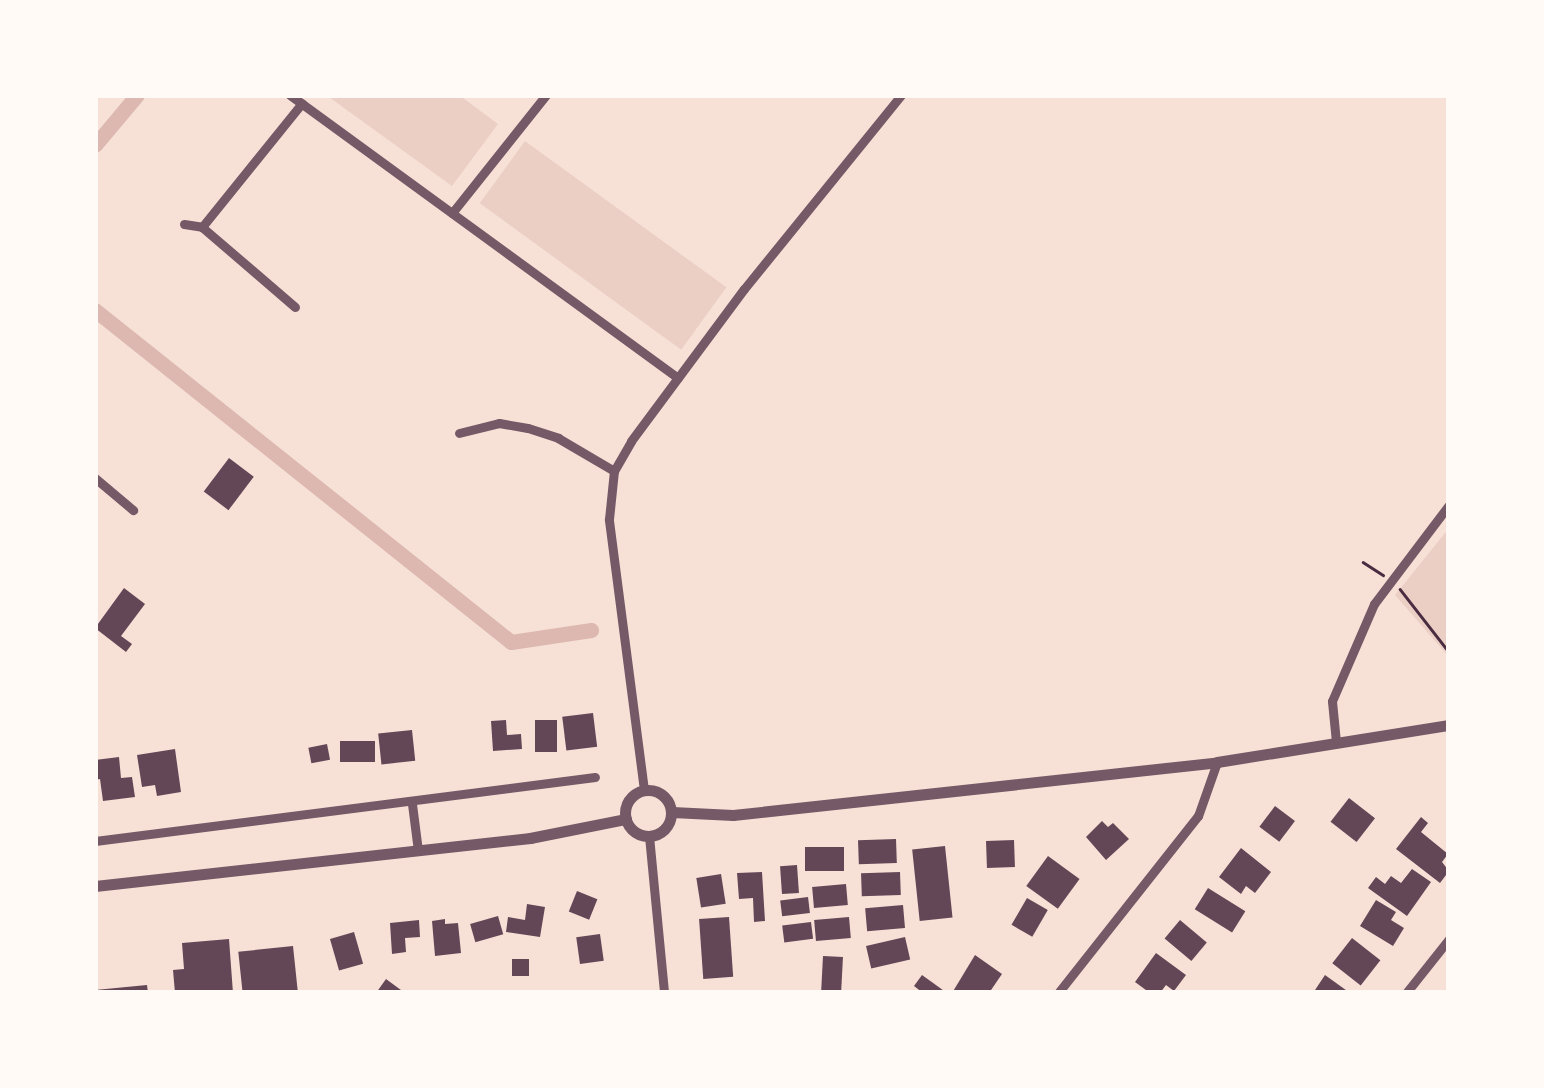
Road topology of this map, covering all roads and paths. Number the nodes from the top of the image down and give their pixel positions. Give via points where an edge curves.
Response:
1 (290, 95) edge
2 (546, 95) edge
3 (901, 95) edge
4 (302, 103) junction
5 (452, 213) junction
6 (184, 224) dead end
7 (202, 228) junction
8 (294, 307) dead end
9 (678, 378) junction
10 (458, 433) dead end
11 (614, 472) junction
12 (95, 478) edge
13 (1449, 505) edge
14 (132, 510) dead end
15 (1363, 562) dead end
16 (1390, 578) junction
17 (1449, 652) edge
18 (1449, 724) edge
19 (1336, 742) junction
20 (1217, 762) junction
21 (595, 777) dead end
22 (644, 790) junction
23 (412, 804) junction
24 (672, 812) junction
25 (626, 819) junction
26 (649, 836) junction
27 (95, 841) edge
28 (418, 850) junction
29 (95, 886) edge
30 (1449, 939) edge
31 (664, 993) edge
32 (1058, 993) edge
33 (1406, 993) edge

1 - 4 street
2 - 5 street
3 - 9 street
4 - 5 street
4 - 7 street
5 - 9 street
6 - 7 street
7 - 8 street
9 - 11 street
10 - 11 street via 499,424 528,428
11 - 22 street via 609,519
12 - 14 street
13 - 16 street
15 - 16 path
16 - 17 path
16 - 19 street via 1332,701
18 - 19 street
19 - 20 street
20 - 24 street via 733,815
20 - 32 street via 1198,816
21 - 23 street
22 - 24 street via 663,795
22 - 25 street via 628,800
23 - 27 street
23 - 28 street
24 - 26 street via 665,829
25 - 26 street via 634,832
25 - 28 street
26 - 31 street
28 - 29 street
30 - 33 street

